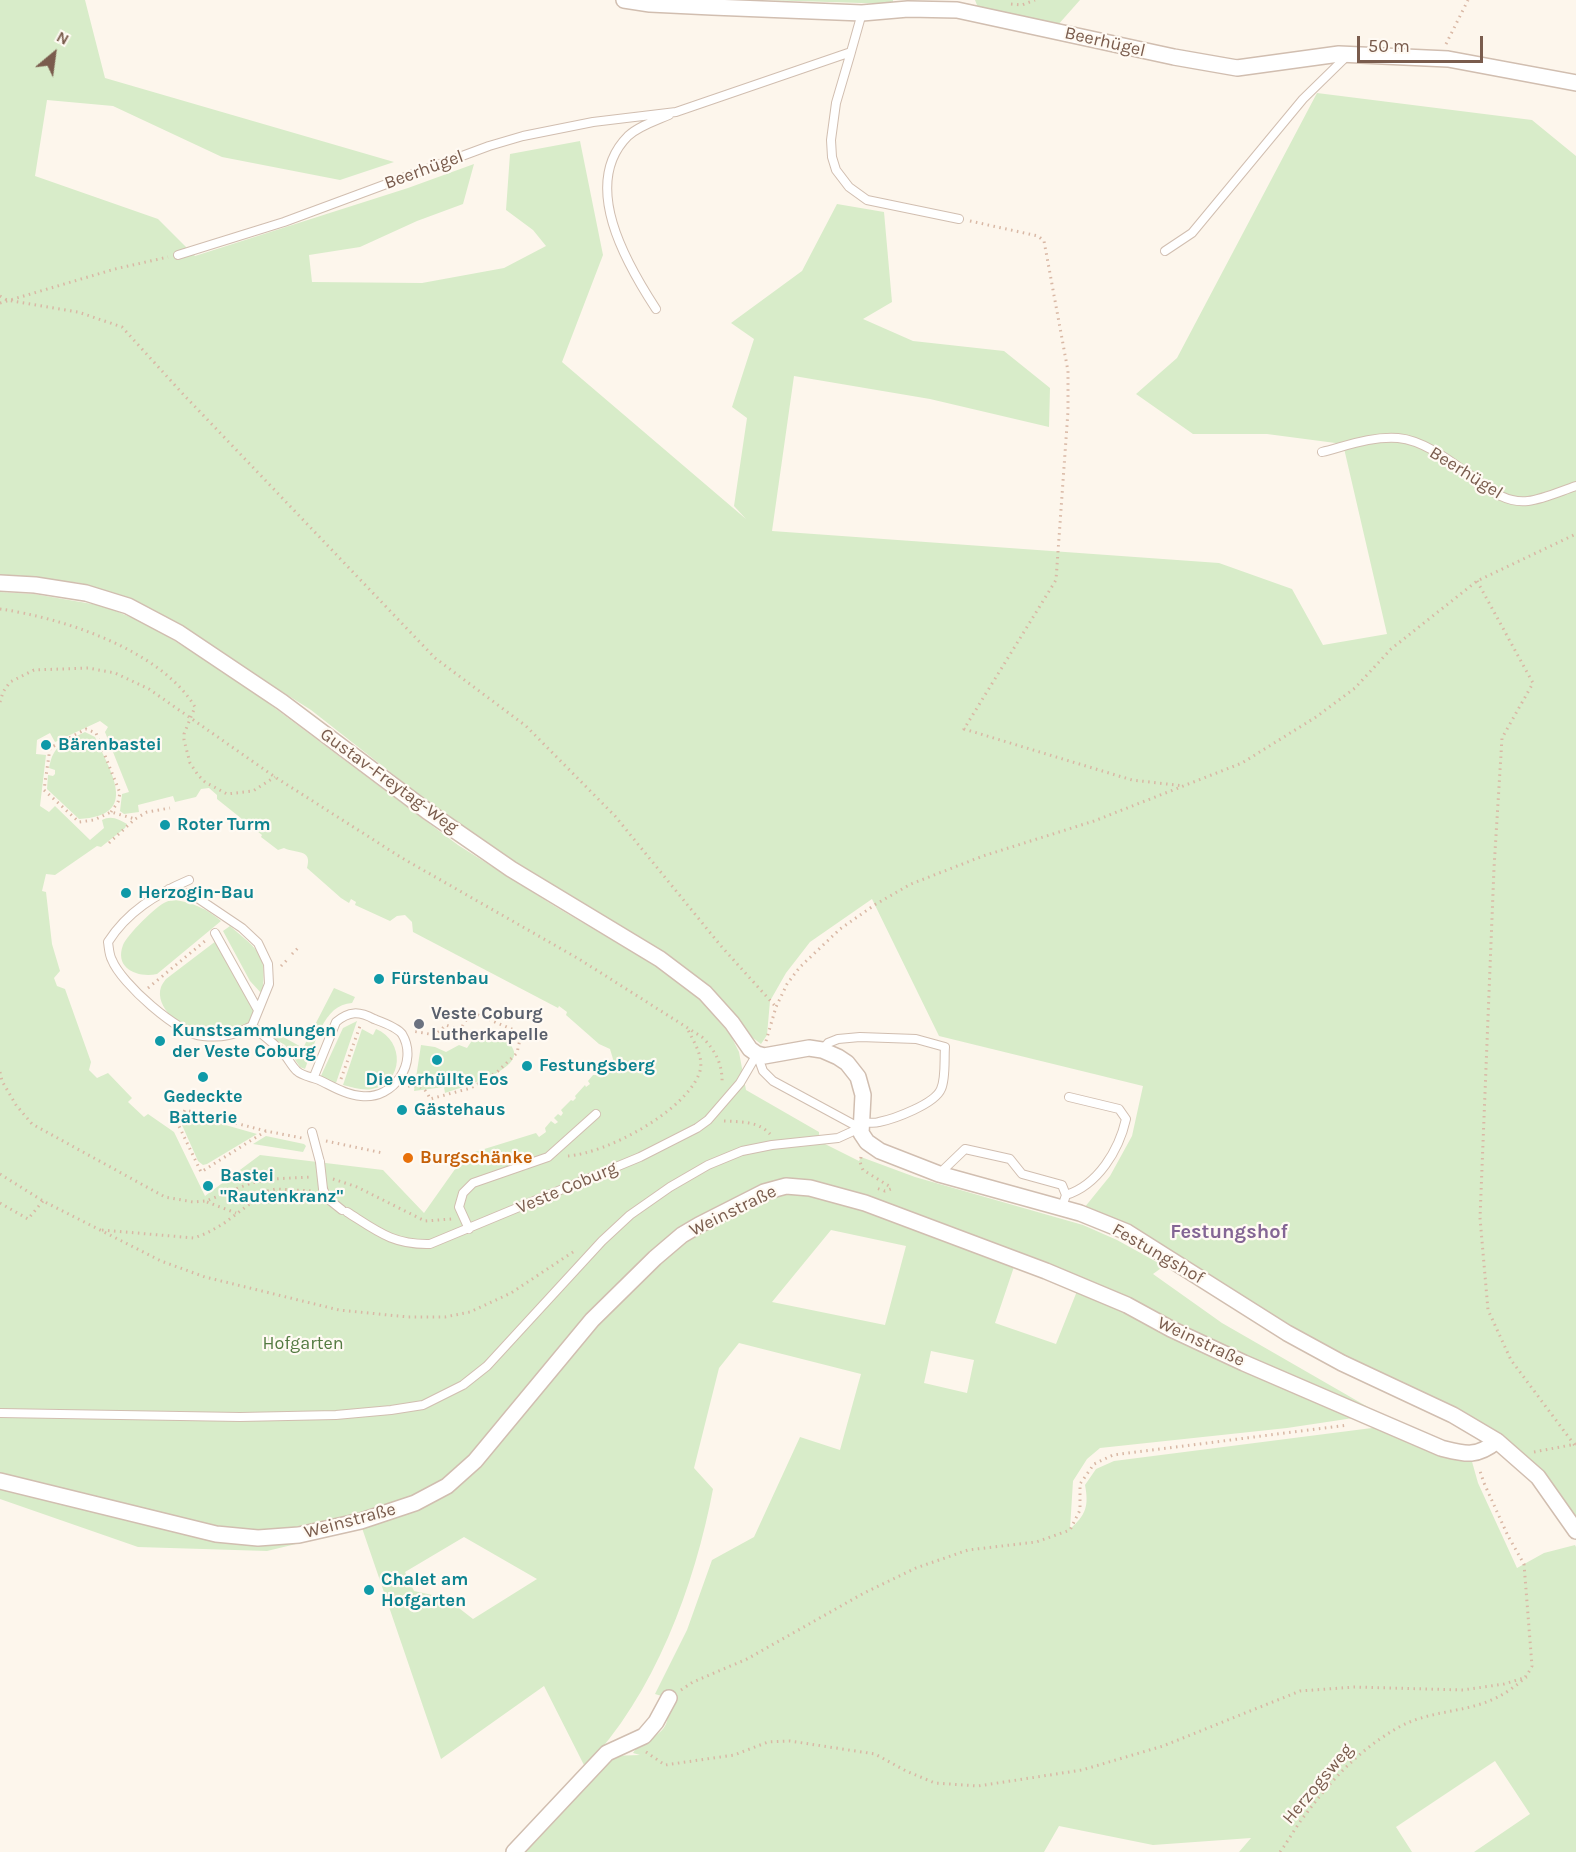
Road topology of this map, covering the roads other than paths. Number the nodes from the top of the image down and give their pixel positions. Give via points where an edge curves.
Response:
1 (624, 0) edge
2 (862, 13) junction
3 (850, 52) junction
4 (1348, 55) junction
5 (1576, 83) edge
6 (675, 112) junction
7 (959, 219) road end
8 (1165, 250) dead end
9 (178, 255) road end
10 (656, 309) dead end
11 (1322, 452) dead end
12 (1576, 486) edge
13 (0, 583) edge
14 (189, 880) dead end
15 (169, 888) junction
16 (215, 933) dead end
17 (258, 1011) junction
18 (252, 1026) junction
19 (751, 1049) junction
20 (822, 1050) junction
21 (315, 1074) dead end
22 (1069, 1097) dead end
23 (596, 1114) dead end
24 (860, 1125) junction
25 (313, 1136) road end
26 (939, 1173) junction
27 (1064, 1201) junction
28 (469, 1229) junction
29 (0, 1413) edge
30 (1497, 1441) junction
31 (0, 1481) edge
32 (1576, 1531) edge
33 (669, 1698) road end
34 (514, 1852) edge

1 - 2 street, Beerhügel
2 - 3 lane
2 - 4 street, Beerhügel via 957,10 1237,68
3 - 6 lane, Beerhügel
3 - 7 lane via 831,140 836,170 849,187 867,200
4 - 5 street, Beerhügel via 1441,59
4 - 8 lane via 1303,99 1192,233
6 - 9 lane, Beerhügel via 523,136 284,222
6 - 10 lane, Beerhügel via 635,130 609,167 607,191 614,228 636,279
11 - 12 lane, Beerhügel via 1378,438 1400,438 1436,453 1509,500 1528,501
13 - 19 street, Gustav-Freytag-Weg via 86,593 128,606 179,633 282,702 511,869 660,959 705,993
14 - 15 lane
15 - 17 lane via 193,895 243,928 258,943 268,964 269,984
15 - 18 lane via 118,926 108,942 112,961 139,995 176,1026 200,1036 230,1037
16 - 17 lane
17 - 18 lane
18 - 21 lane via 282,1051 298,1072 362,1096 377,1095 401,1079 408,1048 400,1032 354,1012 336,1022
19 - 20 street via 764,1056 809,1048
19 - 24 lane via 773,1081
19 - 28 lane, Veste Coburg via 740,1083 697,1128 640,1157
20 - 24 street via 847,1064 858,1077 863,1095
20 - 24 lane via 838,1039 860,1037 916,1039 945,1047 942,1088 937,1096 903,1114
22 - 27 lane via 1119,1109 1126,1119 1112,1154 1097,1175
23 - 28 lane via 548,1157 473,1183 463,1193 459,1207
24 - 26 street, Festungshof via 864,1139 880,1151
24 - 29 lane via 837,1138 742,1151 670,1187 602,1241 487,1366 463,1385 423,1405 336,1415 240,1417
25 - 28 lane, Veste Coburg, bridge via 327,1198 389,1239 429,1244
26 - 27 street, Festungshof
26 - 27 lane via 965,1149 1010,1159 1022,1174 1062,1185
27 - 30 street, Festungshof via 1145,1242 1287,1333
30 - 31 street, Weinstraße via 1475,1454 1441,1448 1046,1271 865,1203 810,1188 786,1186 764,1192 699,1225 655,1258 592,1320 475,1461 447,1486 415,1503 299,1535 258,1538 216,1534
30 - 32 street, Festungshof via 1538,1478
33 - 34 street via 644,1736 607,1753

